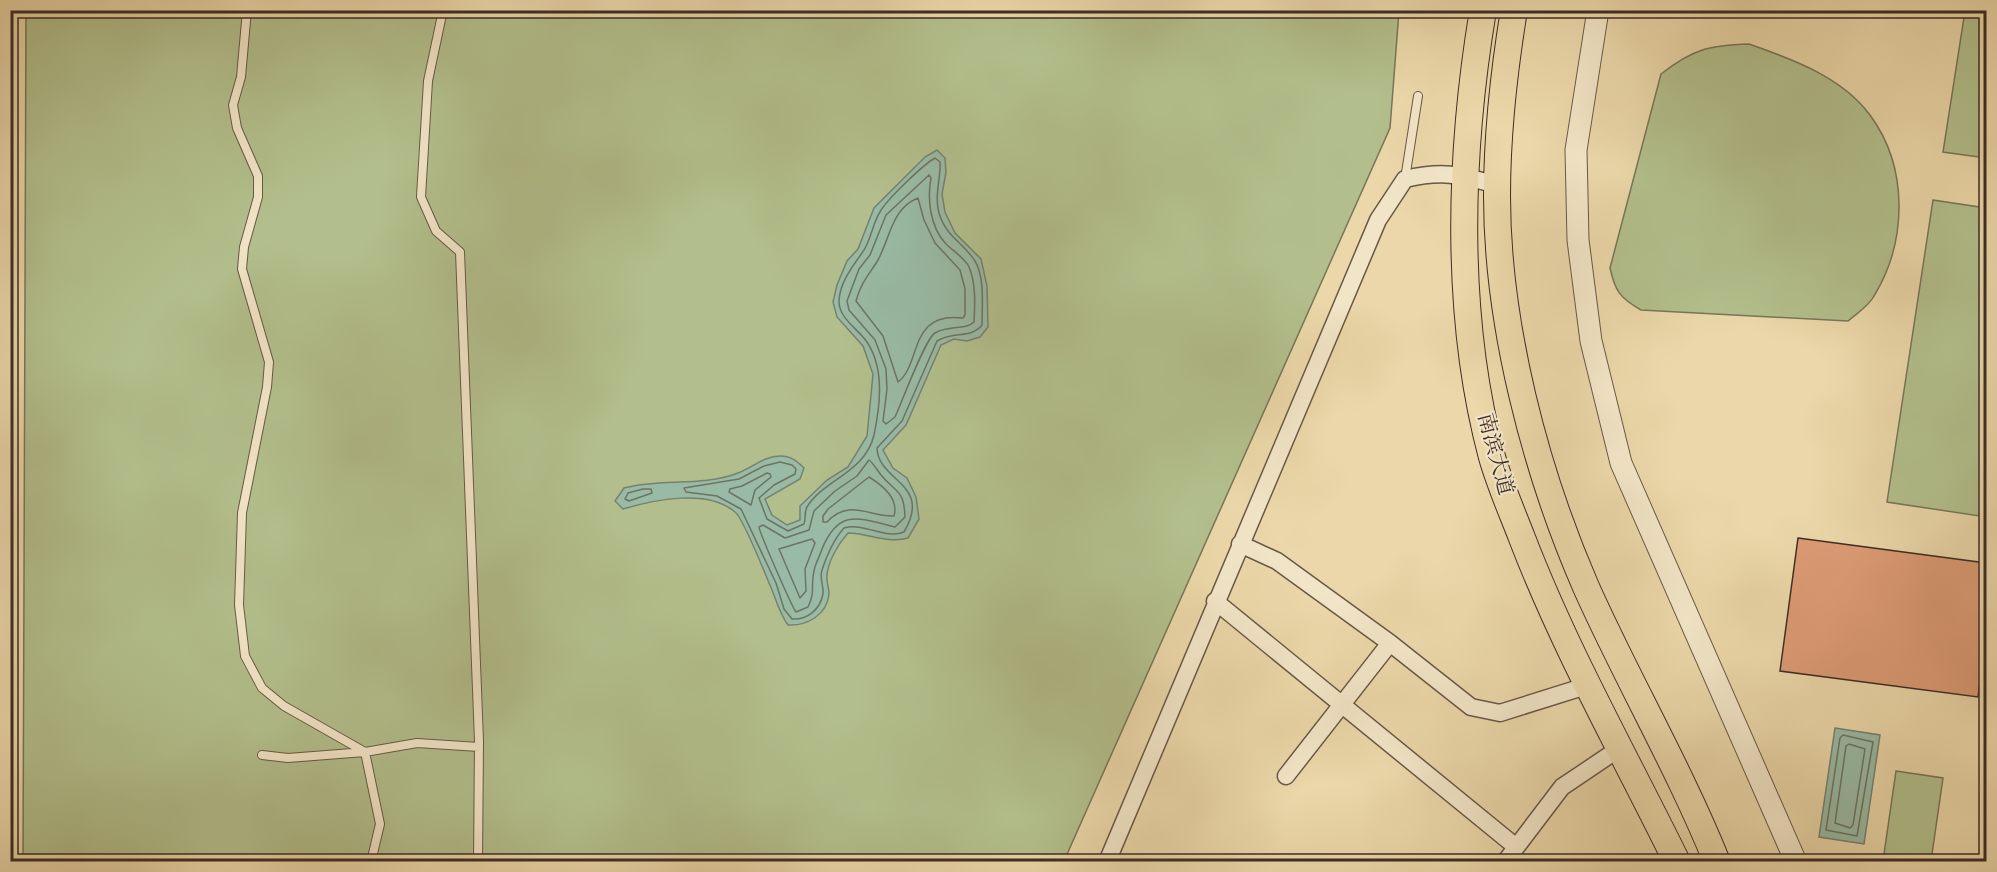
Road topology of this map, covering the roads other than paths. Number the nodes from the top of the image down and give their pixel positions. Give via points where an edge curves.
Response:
1 (246, 10) edge
2 (443, 10) edge
3 (1484, 10) edge
4 (1514, 10) edge
5 (1598, 10) edge
6 (1418, 96) dead end
7 (1468, 177) junction
8 (1405, 179) junction
9 (1497, 185) junction
10 (1240, 544) junction
11 (1215, 601) junction
12 (1390, 643) junction
13 (1586, 686) junction
14 (1342, 705) junction
15 (479, 747) junction
16 (1620, 748) junction
17 (365, 752) junction
18 (262, 755) dead end
19 (1286, 776) dead end
20 (1515, 846) junction
21 (371, 861) edge
22 (478, 861) edge
23 (1107, 861) edge
24 (1505, 861) edge
25 (1677, 861) edge
26 (1717, 861) edge
27 (1796, 861) edge

1 - 17 lane via 241,77 232,105 237,128 258,176 258,198 242,269 269,362 242,513 239,605 245,656 262,687 284,706
2 - 15 lane via 428,81 422,197 436,231 460,252
3 - 7 main road, 南滨大道 via 1471,102
4 - 9 main road, 南滨大道 via 1501,105
5 - 27 street via 1576,150 1578,240 1591,341 1621,463
6 - 8 lane
7 - 8 street via 1434,172
7 - 9 street
7 - 13 main road, 南滨大道 via 1465,269 1473,354 1492,458 1537,578
8 - 10 street via 1378,220
9 - 26 main road, 南滨大道 via 1502,277 1512,339 1526,414 1552,496 1586,586
10 - 11 street
10 - 12 street via 1277,561
11 - 14 street
11 - 23 street
12 - 13 street via 1471,707 1500,713
12 - 14 street
13 - 16 main road, 南滨大道
14 - 19 street
14 - 20 street
15 - 17 lane via 417,743
15 - 22 lane
16 - 20 street via 1562,787
16 - 25 main road, 南滨大道
17 - 18 lane via 288,758
17 - 21 lane via 380,824
20 - 24 street

